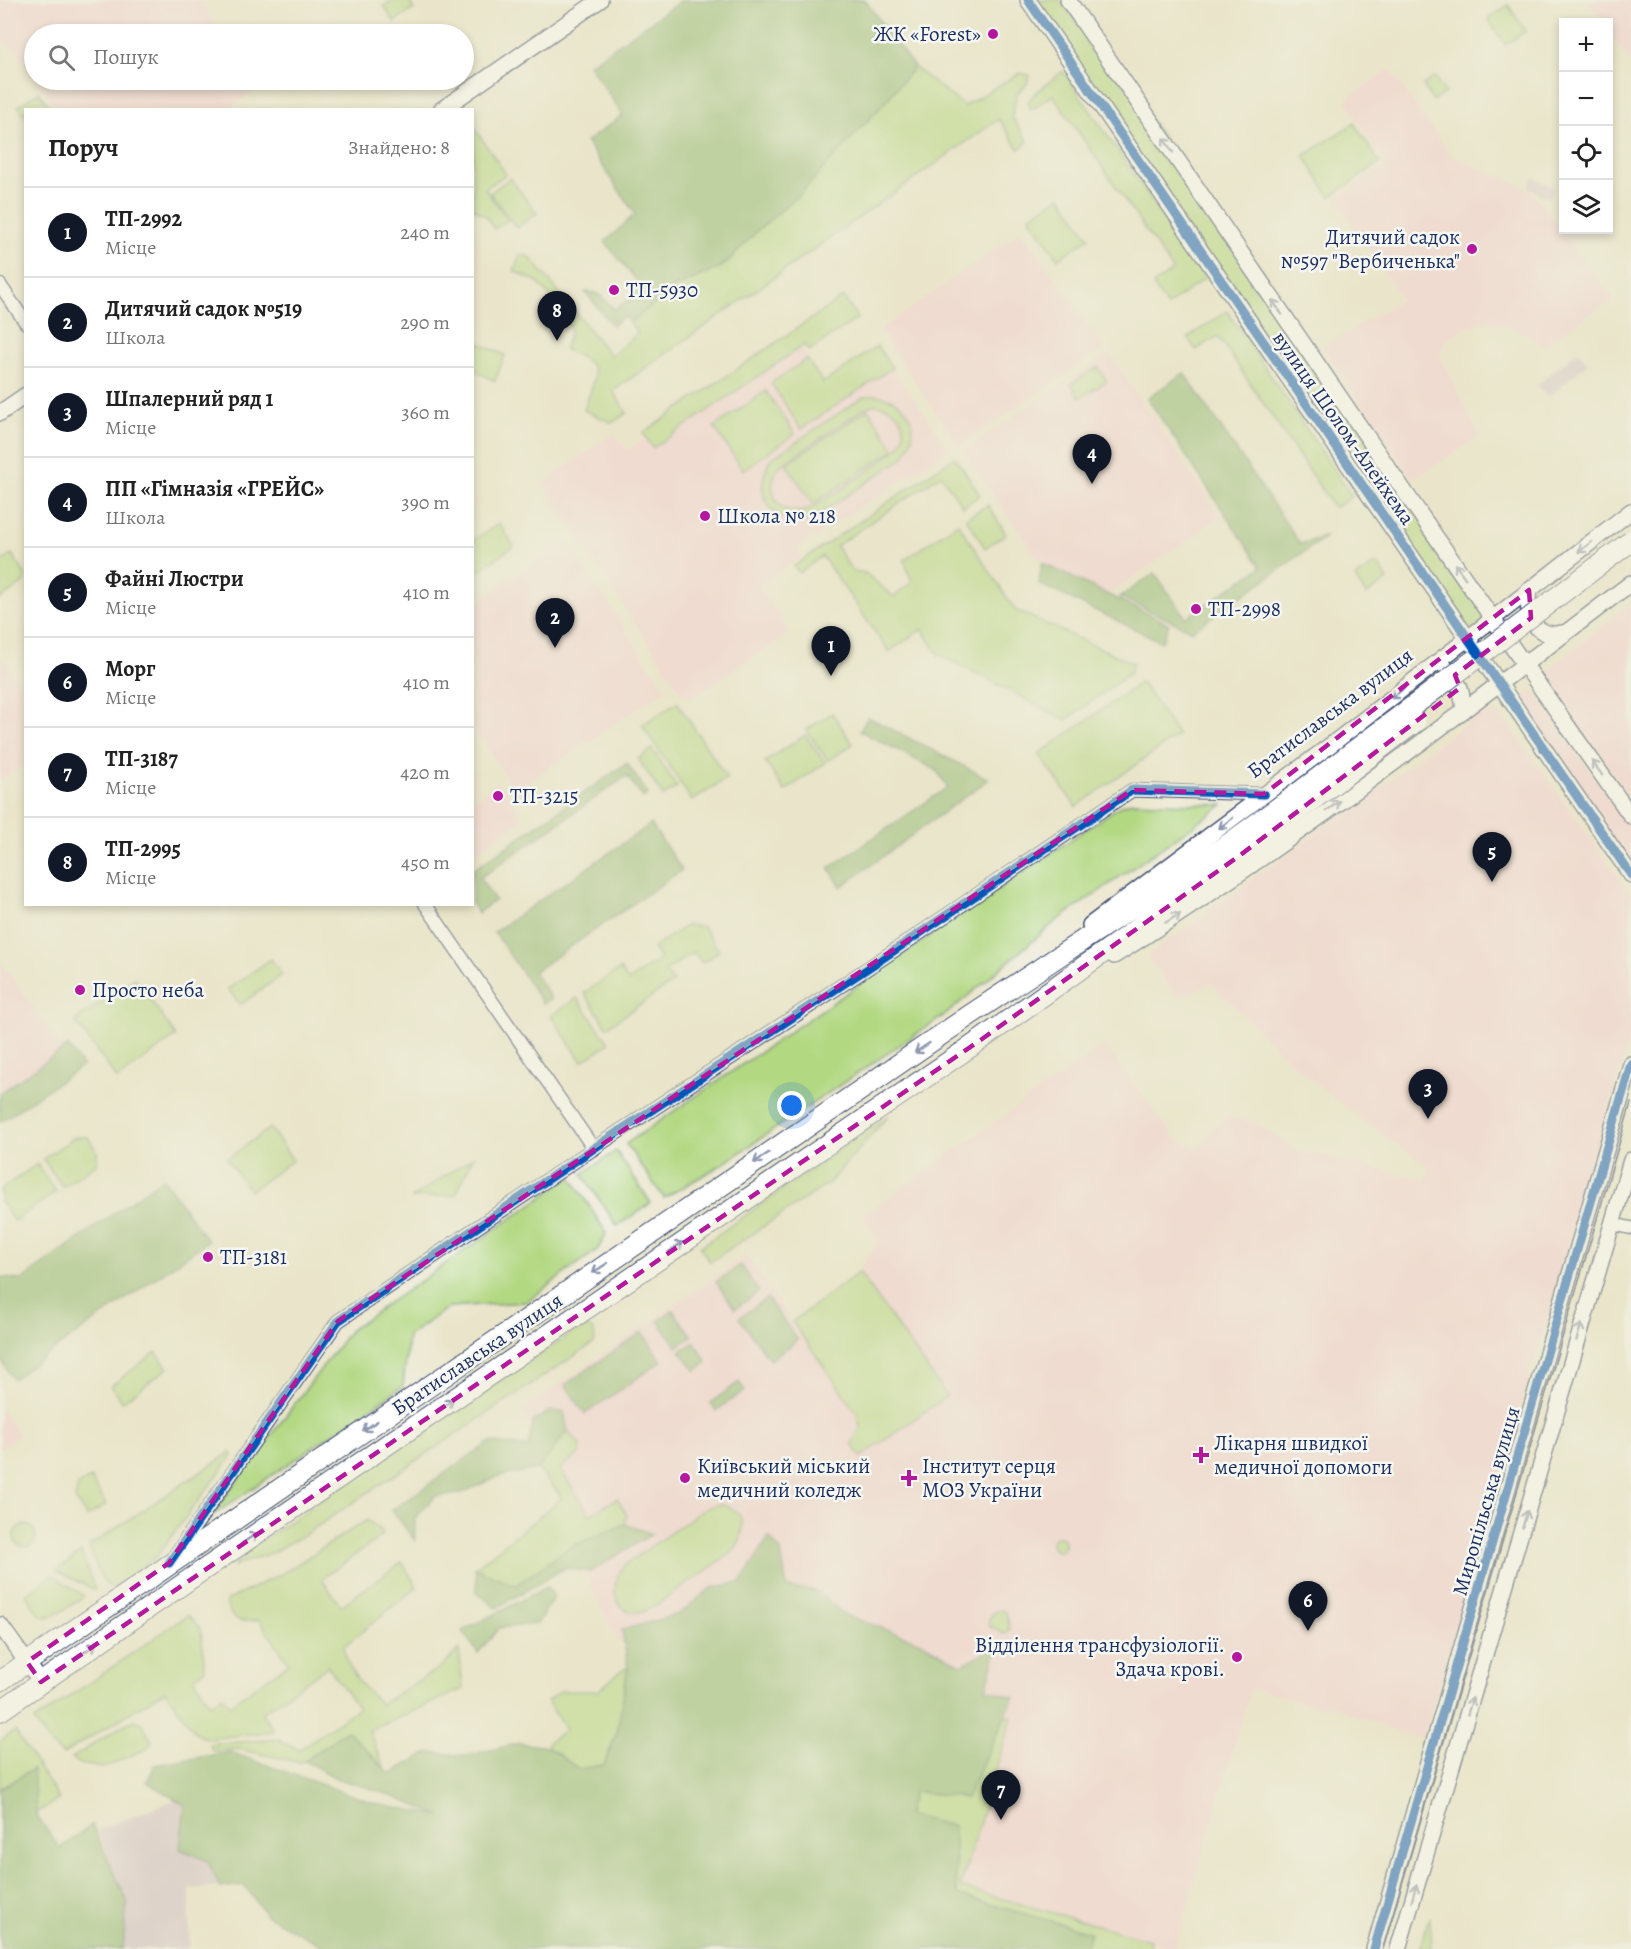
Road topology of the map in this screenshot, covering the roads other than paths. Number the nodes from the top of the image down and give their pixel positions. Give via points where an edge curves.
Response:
1 (600, 0) edge
2 (1028, 0) edge
3 (1068, 0) edge
4 (474, 87) edge
5 (470, 90) edge
6 (444, 108) edge
7 (0, 285) edge
8 (24, 320) edge
9 (24, 396) edge
10 (0, 413) edge
11 (1631, 511) edge
12 (1631, 541) edge
13 (1631, 557) edge
14 (1631, 583) edge
15 (1529, 590) junction
16 (1494, 618) junction
17 (1568, 631) junction
18 (1468, 638) junction
19 (1525, 666) junction
20 (1428, 669) junction
21 (1500, 684) junction
22 (1464, 710) junction
23 (1310, 793) junction
24 (1264, 794) junction
25 (1631, 816) edge
26 (1631, 875) edge
27 (425, 906) edge
28 (970, 1015) junction
29 (982, 1039) junction
30 (1631, 1064) edge
31 (594, 1149) junction
32 (1631, 1160) edge
33 (1612, 1224) junction
34 (1631, 1228) edge
35 (169, 1563) junction
36 (0, 1626) edge
37 (27, 1662) junction
38 (0, 1680) edge
39 (41, 1682) junction
40 (0, 1711) edge
41 (1374, 1949) edge
42 (1398, 1949) edge

1 - 4 street
2 - 18 street, вулиця Шолом-Алейхема
16 -> 3 street, вулиця Шолом-Алейхема
5 - 6 street
7 - 8 street
9 - 10 street
11 -> 15 street, Братиславська вулиця
12 - 23 main road, Братиславська вулиця, bridge
13 - 23 main road, Братиславська вулиця, bridge
14 - 17 street, Братиславська вулиця
15 - 16 street, Братиславська вулиця
15 - 17 street via 1527,605 1541,631 1554,635
16 - 18 street, Братиславська вулиця
16 - 19 street, вулиця Шолом-Алейхема
17 - 19 street, Братиславська вулиця
18 - 20 street, Братиславська вулиця
18 - 21 street, вулиця Шолом-Алейхема
19 - 21 street, Братиславська вулиця
25 -> 19 street, вулиця Шолом-Алейхема
20 - 22 street via 1437,666 1449,670 1461,692
20 -> 24 street, Братиславська вулиця
21 - 22 street, Братиславська вулиця
21 - 26 street, вулиця Шолом-Алейхема
29 -> 22 street, Братиславська вулиця via 1191,907
23 - 28 main road, Братиславська вулиця
23 - 29 main road, Братиславська вулиця via 1239,856
24 -> 28 street, Братиславська вулиця
24 - 31 street via 1132,790
27 - 31 street
28 -> 35 main road, Братиславська вулиця
39 -> 29 main road, Братиславська вулиця
30 - 41 street, Миропільська вулиця
31 - 35 street via 338,1321
32 - 33 street, Миропільська вулиця
33 - 34 street
42 -> 33 street, Миропільська вулиця
35 - 37 main road, Братиславська вулиця
36 - 37 street
37 - 38 main road, Братиславська вулиця
37 - 39 street
39 - 40 main road, Братиславська вулиця

